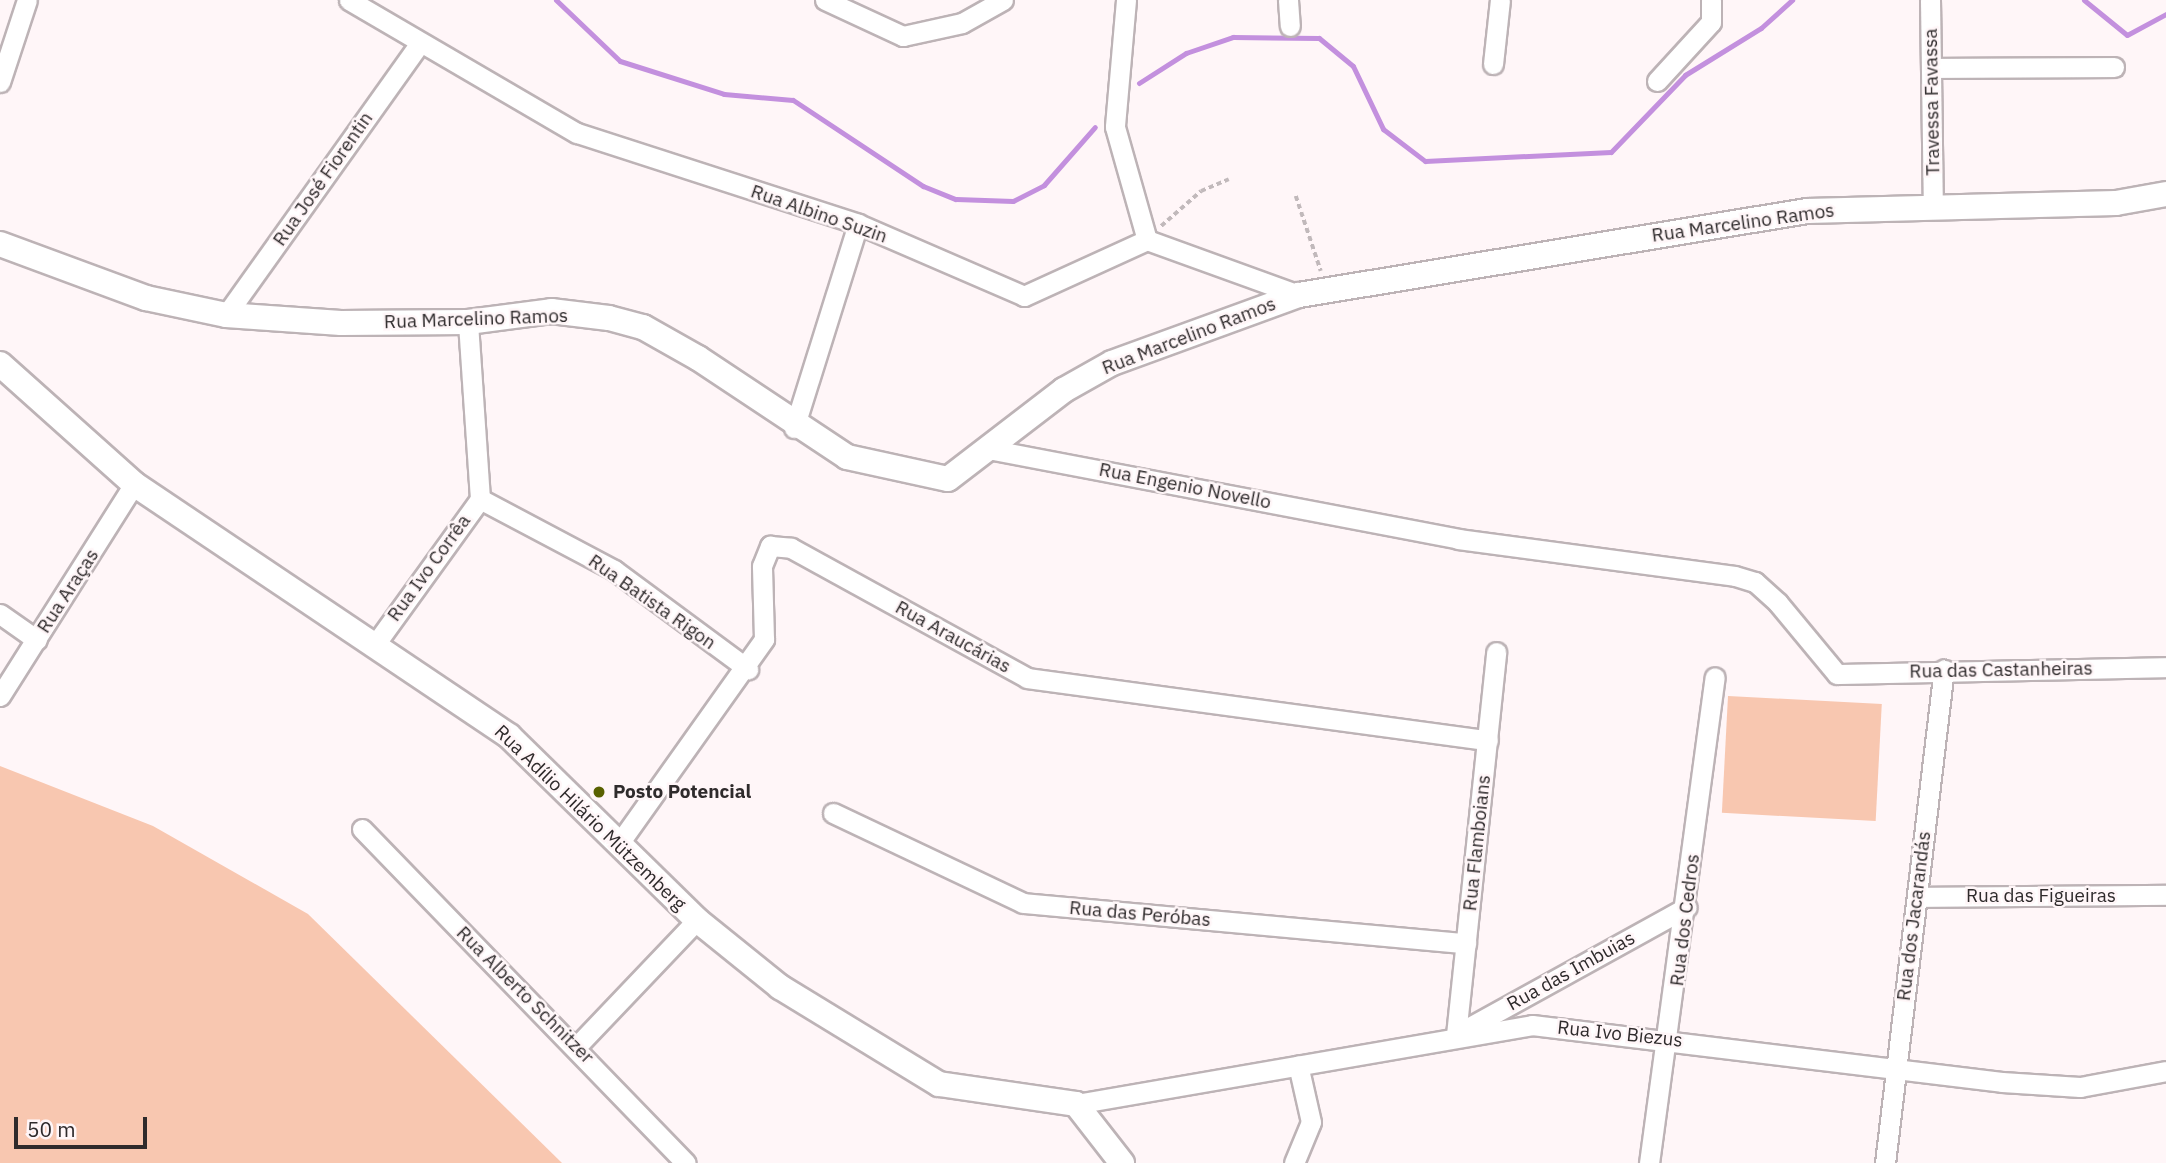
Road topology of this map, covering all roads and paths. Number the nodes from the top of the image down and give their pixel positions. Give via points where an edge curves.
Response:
1 (27, 0) edge
2 (349, 0) edge
3 (825, 0) edge
4 (1003, 0) edge
5 (1126, 0) edge
6 (1288, 0) edge
7 (1500, 0) edge
8 (1711, 0) edge
9 (1930, 0) edge
10 (1290, 26) dead end
11 (420, 43) junction
12 (1493, 64) dead end
13 (2114, 67) dead end
14 (1931, 68) junction
15 (1657, 81) dead end
16 (0, 82) edge
17 (1229, 179) dead end
18 (2166, 194) edge
19 (1296, 196) dead end
20 (1933, 205) junction
21 (858, 224) junction
22 (1147, 240) junction
23 (0, 244) edge
24 (1325, 276) dead end
25 (1299, 295) junction
26 (226, 315) junction
27 (468, 322) junction
28 (0, 364) edge
29 (794, 428) junction
30 (988, 449) junction
31 (134, 484) junction
32 (480, 499) junction
33 (0, 614) edge
34 (37, 640) junction
35 (374, 646) junction
36 (1496, 652) dead end
37 (2166, 667) edge
38 (748, 669) junction
39 (1944, 670) junction
40 (1837, 674) joint
41 (1715, 677) dead end
42 (0, 696) edge
43 (1488, 740) junction
44 (833, 813) dead end
45 (362, 829) dead end
46 (620, 842) junction
47 (2166, 895) edge
48 (1917, 897) junction
49 (1686, 907) junction
50 (697, 920) junction
51 (1466, 943) junction
52 (1456, 1035) junction
53 (1669, 1038) junction
54 (577, 1046) junction
55 (1298, 1065) junction
56 (2166, 1071) edge
57 (1896, 1072) junction
58 (1076, 1104) junction
59 (686, 1163) edge
60 (1122, 1163) edge
61 (1294, 1163) edge
62 (1649, 1163) edge
63 (1885, 1163) edge

1 - 16 street
2 - 11 street, Rua Albino Suzin
3 - 4 street via 903,36 962,23
5 - 22 street via 1115,127
6 - 10 street
7 - 12 street
8 - 15 street via 1711,22
9 - 14 street, Travessa Favassa
11 - 21 street, Rua Albino Suzin via 577,133
11 - 26 street, Rua José Fiorentin
13 - 14 street
14 - 20 street, Travessa Favassa
17 - 22 path via 1201,191
18 - 20 main road, Rua Marcelino Ramos via 2116,204
19 - 24 path via 1315,264
20 - 25 main road, Rua Marcelino Ramos via 1807,211
21 - 22 street, Rua Albino Suzin via 1024,296
21 - 29 street
22 - 25 street
23 - 26 main road, Rua Marcelino Ramos via 146,298
25 - 30 main road, Rua Marcelino Ramos via 1112,363 1064,390
26 - 27 main road, Rua Marcelino Ramos
27 - 29 main road, Rua Marcelino Ramos via 551,312 643,327
27 - 32 street, Rua Ivo Corrêa
28 - 31 main road, Rua Adílio Hilário Mützemberg
29 - 30 main road, Rua Marcelino Ramos via 847,457 948,479
30 - 40 street, Rua Engenio Novello via 1382,526 1745,579 1777,603
31 - 34 street, Rua Araças
31 - 35 main road, Rua Adílio Hilário Mützemberg
32 - 35 street, Rua Ivo Corrêa
32 - 38 street, Rua Batista Rigon via 614,570
33 - 34 street
34 - 42 street, Rua Araças
35 - 46 main road, Rua Adílio Hilário Mützemberg via 509,736
36 - 43 street, Rua Flamboians
37 - 39 street, Rua das Castanheiras
38 - 43 street, Rua Araucárias via 764,639 762,566 770,547 792,548 1027,678
38 - 46 street, Rua Araucárias
39 - 40 street, Rua das Castanheiras
39 - 48 street, Rua dos Jacarandás
41 - 49 street, Rua dos Cedros
43 - 51 street, Rua Flamboians
44 - 51 street, Rua das Peróbas via 1023,903
45 - 54 street, Rua Alberto Schnitzer
46 - 50 main road, Rua Adílio Hilário Mützemberg
47 - 48 street, Rua das Figueiras
48 - 57 street, Rua dos Jacarandás
49 - 52 street, Rua das Imbuias
49 - 53 street, Rua dos Cedros
50 - 54 street
50 - 58 main road, Rua Adílio Hilário Mützemberg via 780,987 939,1084
51 - 52 street, Rua Flamboians
52 - 53 street, Rua Ivo Biezus via 1532,1025
52 - 55 street, Rua Ivo Biezus
53 - 57 street, Rua Ivo Biezus
53 - 62 street, Rua dos Cedros
54 - 59 street, Rua Alberto Schnitzer
55 - 58 street, Rua Ivo Biezus
55 - 61 street via 1311,1122
56 - 57 street, Rua Ivo Biezus via 2080,1087
57 - 63 street, Rua dos Jacarandás
58 - 60 main road

